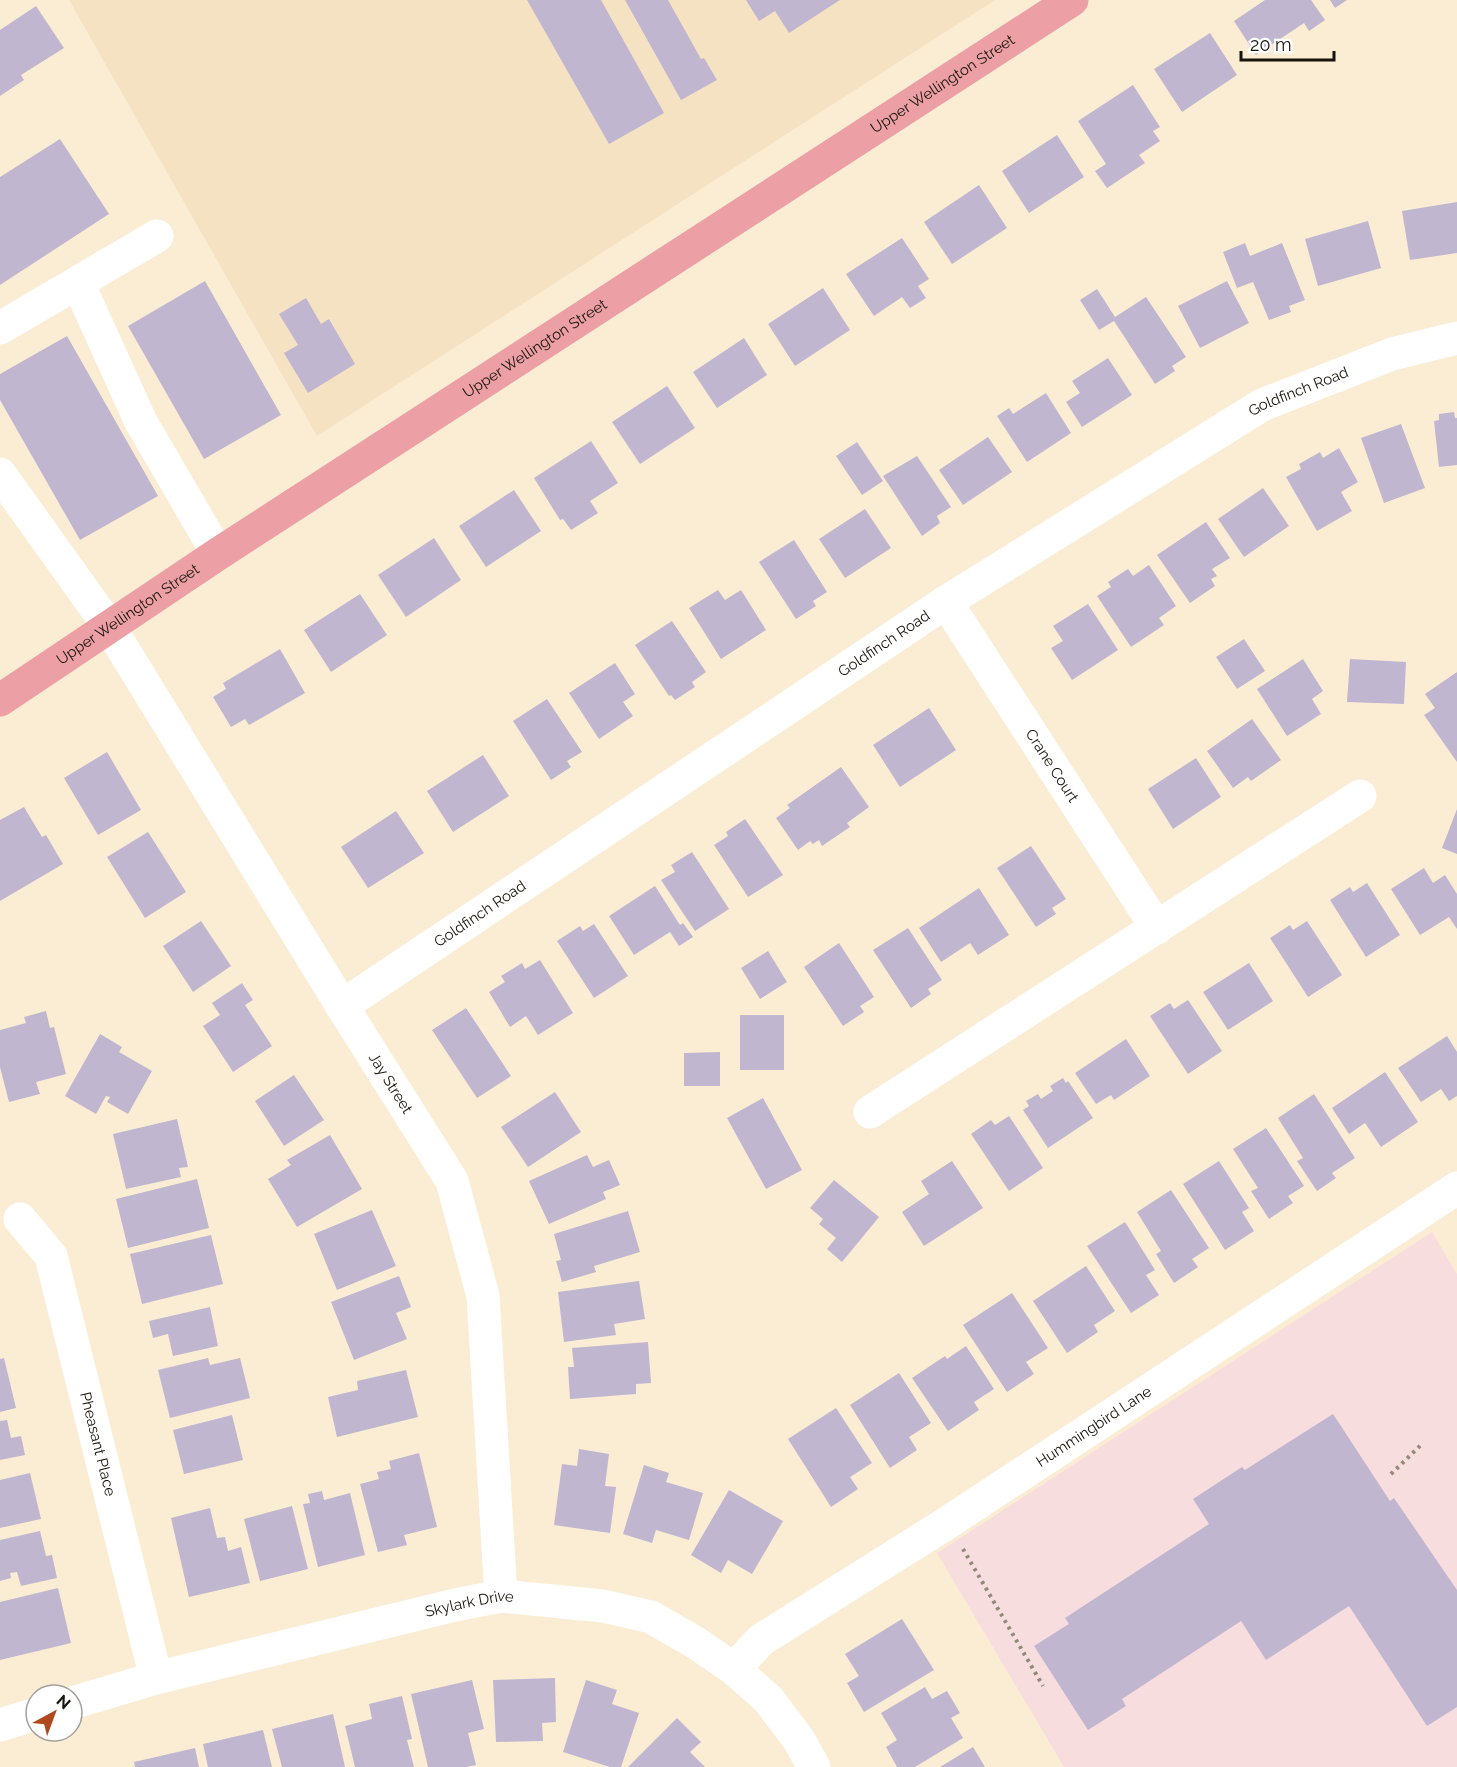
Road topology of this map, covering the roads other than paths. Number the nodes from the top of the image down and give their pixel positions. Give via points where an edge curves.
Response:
1 (1072, 0) edge
2 (158, 236) dead end
3 (78, 284) junction
4 (0, 328) edge
5 (1457, 339) edge
6 (0, 474) edge
7 (218, 554) junction
8 (946, 602) junction
9 (110, 628) junction
10 (0, 700) edge
11 (1360, 796) dead end
12 (1157, 928) junction
13 (342, 1006) junction
14 (870, 1112) dead end
15 (1457, 1188) edge
16 (20, 1219) dead end
17 (501, 1596) junction
18 (734, 1669) junction
19 (156, 1678) junction
20 (84, 1699) edge
21 (24, 1718) edge
22 (0, 1725) edge
23 (814, 1767) edge

1 - 7 main road, Upper Wellington Street
2 - 3 street
3 - 4 street
3 - 7 street via 141,422
5 - 8 street, Goldfinch Road via 1392,354 1262,405
6 - 9 street, Jay Street
7 - 9 main road, Upper Wellington Street
8 - 12 street, Crane Court
8 - 13 street, Goldfinch Road
9 - 10 main road, Upper Wellington Street
9 - 13 street, Jay Street
11 - 12 street
12 - 14 street
13 - 17 street, Jay Street via 456,1193 483,1296
15 - 18 street, Hummingbird Lane via 761,1640
16 - 19 street, Pheasant Place via 51,1256
17 - 18 street, Skylark Drive via 603,1606 651,1617
17 - 19 street, Skylark Drive
18 - 23 street, Skylark Drive via 768,1700
19 - 20 street, Skylark Drive
21 - 22 street

